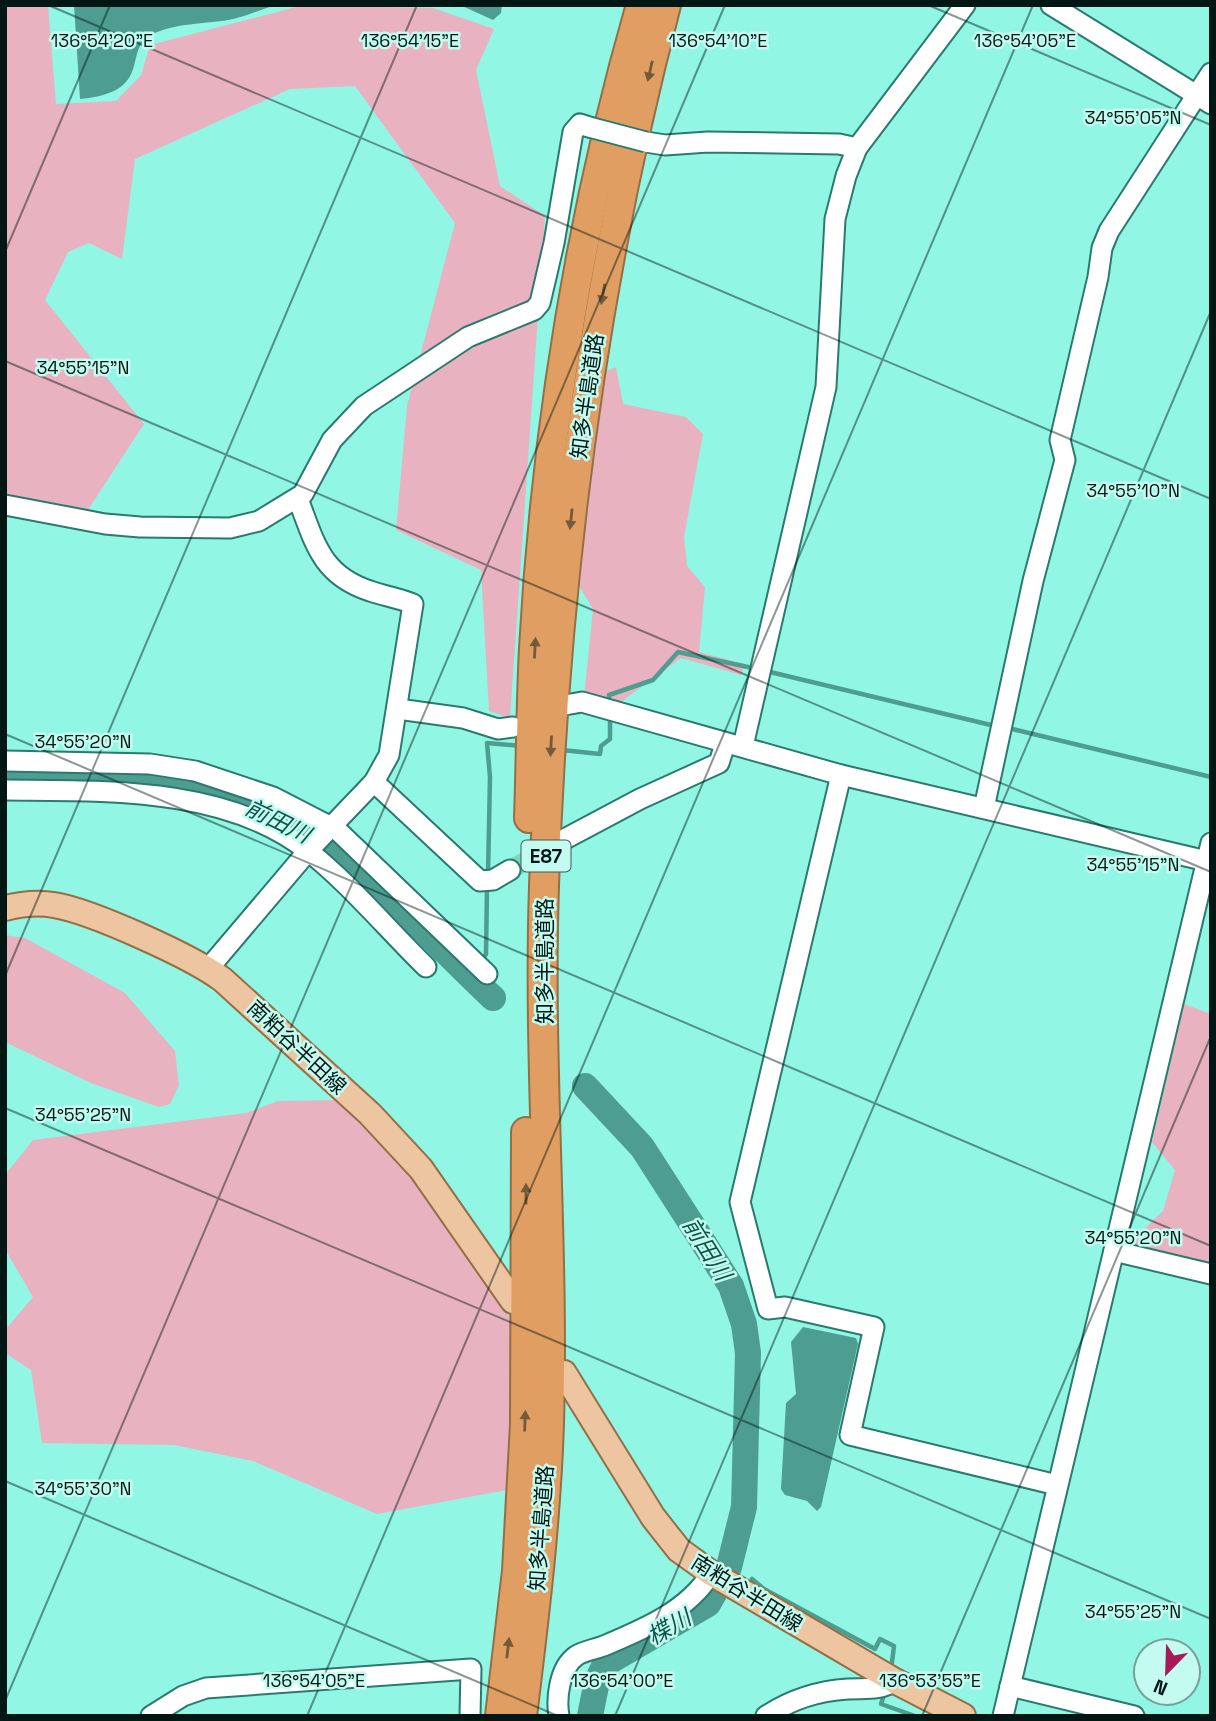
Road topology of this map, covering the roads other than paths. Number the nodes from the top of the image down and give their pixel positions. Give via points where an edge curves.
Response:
1 (641, 5) edge
2 (666, 5) edge
3 (965, 5) edge
4 (1051, 5) edge
5 (1211, 73) edge
6 (1204, 100) edge
7 (857, 148) junction
8 (299, 499) junction
9 (5, 505) edge
10 (565, 705) dead end
11 (398, 709) junction
12 (513, 727) dead end
13 (734, 745) junction
14 (5, 761) edge
15 (841, 775) junction
16 (374, 782) junction
17 (5, 790) edge
18 (984, 808) junction
19 (330, 827) junction
20 (561, 841) tunnel mouth
21 (308, 851) junction
22 (1209, 855) edge
23 (510, 870) tunnel mouth
24 (5, 908) edge
25 (426, 967) dead end
26 (208, 969) junction
27 (487, 974) dead end
28 (1114, 1251) junction
29 (1211, 1274) edge
30 (513, 1301) dead end
31 (564, 1373) dead end
32 (1057, 1485) junction
33 (720, 1578) junction
34 (895, 1681) junction
35 (1010, 1686) junction
36 (557, 1707) edge
37 (529, 1714) edge
38 (151, 1716) edge
39 (470, 1716) edge
40 (500, 1716) edge
41 (766, 1716) edge
42 (963, 1716) edge
43 (1003, 1716) edge
44 (1135, 1716) edge

40 -> 1 highway, 知多半島道路 / E87 via 517,1571 525,1424 527,867 534,648 548,488 566,356 591,211
2 -> 37 highway, 知多半島道路 / E87 via 618,213 591,359 556,650 544,889 549,1424
3 - 7 street
4 - 6 street
5 - 6 street
6 - 18 street via 1109,231 1102,248 1060,440 1065,460 1033,581
7 - 8 street, bridge via 839,144 665,145 580,124 573,132 540,303 534,310 468,337 364,405 332,440
7 - 13 street via 835,219 826,387
8 - 9 street via 247,524 188,529 105,524
8 - 11 street via 327,566 358,587 413,604
10 - 13 street via 582,702
11 - 12 street via 463,718 498,729
11 - 16 street via 389,755
13 - 15 street
13 - 20 street via 719,763
14 - 19 street via 150,764 195,771 273,797
15 - 18 street
15 - 32 street via 740,1202 768,1309 785,1307 874,1327 850,1436
16 - 19 street
16 - 23 street via 480,881 493,880
17 - 21 street via 113,791 193,802 254,822
18 - 22 street
19 - 21 street
19 - 27 street
21 - 25 street
21 - 26 street
22 - 28 street
24 - 26 main road, 南粕谷半田線 via 23,903 55,905
26 - 30 main road, 南粕谷半田線 via 370,1114 421,1170
28 - 29 street
28 - 32 street
31 - 33 main road, 南粕谷半田線 via 678,1550
32 - 35 street
33 - 34 main road, 南粕谷半田線
33 - 36 street via 681,1606 576,1656
34 - 41 street via 881,1689 799,1697
34 - 42 main road, 南粕谷半田線
35 - 43 street
35 - 44 street
36 - 37 street
38 - 39 street via 206,1688 471,1669

